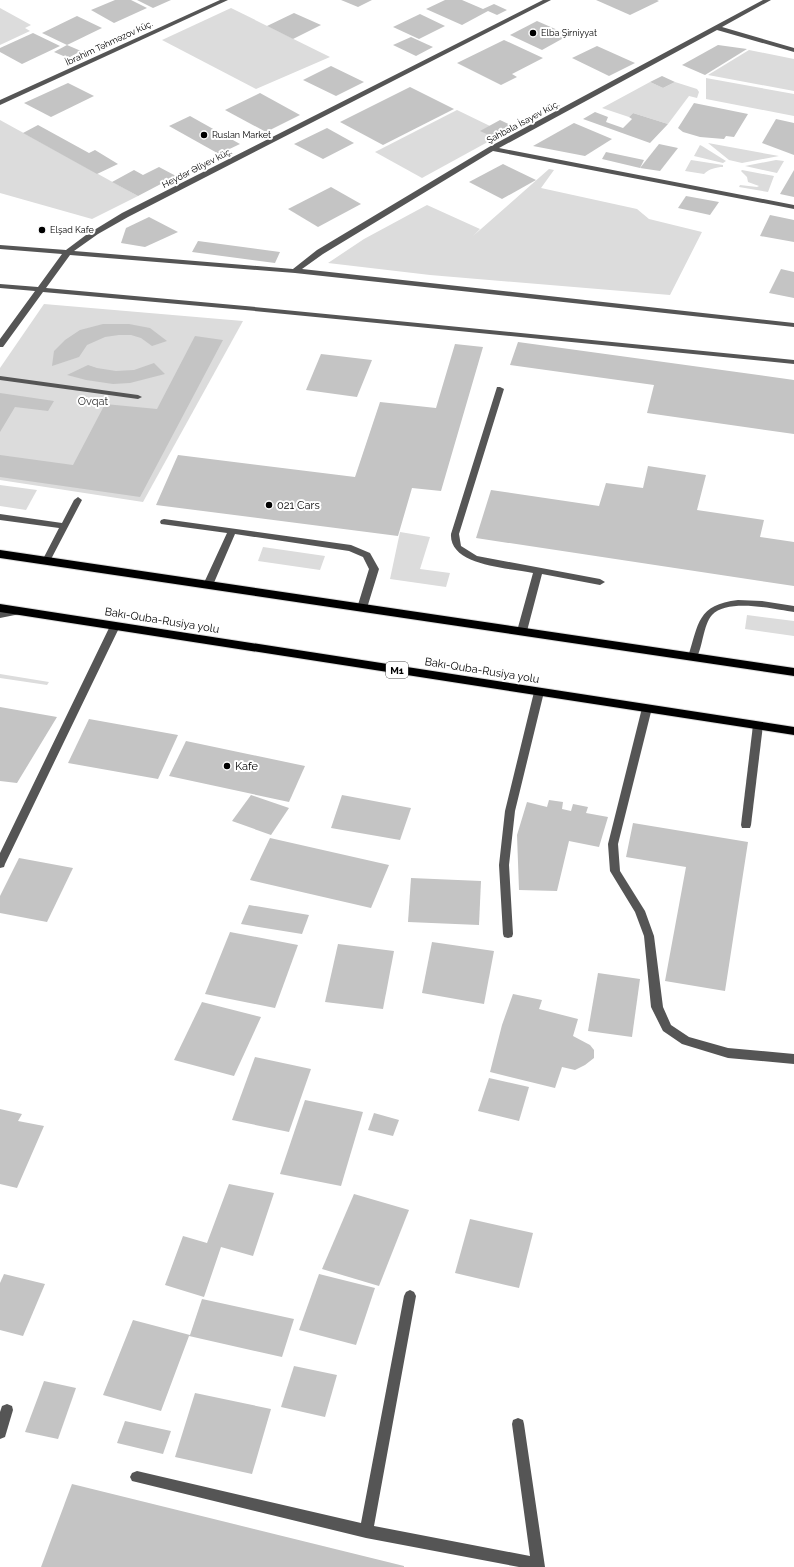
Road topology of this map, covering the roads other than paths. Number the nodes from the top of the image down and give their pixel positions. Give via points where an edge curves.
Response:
1 (225, 0) edge
2 (548, 0) edge
3 (768, 0) edge
4 (717, 28) junction
5 (794, 50) edge
6 (0, 103) edge
7 (492, 149) junction
8 (794, 207) edge
9 (0, 247) edge
10 (68, 252) junction
11 (295, 271) junction
12 (0, 286) edge
13 (39, 290) junction
14 (794, 325) edge
15 (0, 345) edge
16 (794, 362) edge
17 (0, 378) edge
18 (500, 388) dead end
19 (138, 397) dead end
20 (78, 500) dead end
21 (0, 517) edge
22 (164, 522) dead end
23 (64, 526) junction
24 (232, 531) junction
25 (0, 554) edge
26 (46, 561) junction
27 (538, 571) junction
28 (600, 582) dead end
29 (208, 585) junction
30 (0, 608) edge
31 (362, 608) junction
32 (794, 609) edge
33 (22, 611) junction
34 (0, 616) edge
35 (115, 626) junction
36 (522, 631) junction
37 (693, 657) junction
38 (794, 672) edge
39 (539, 692) junction
40 (647, 708) junction
41 (758, 725) junction
42 (794, 731) edge
43 (746, 825) dead end
44 (0, 864) edge
45 (508, 934) dead end
46 (794, 1059) edge
47 (410, 1296) dead end
48 (7, 1410) dead end
49 (518, 1424) dead end
50 (0, 1432) edge
51 (137, 1477) dead end
52 (366, 1531) junction
53 (538, 1566) edge

1 - 6 street, İbrahim Təhməzov küç.
2 - 10 street, Heydər Əliyev küç. via 125,215
3 - 4 street, Şahbala İsayev küç.
4 - 5 street
4 - 7 street, Şahbala İsayev küç.
7 - 8 street
7 - 11 street, Şahbala İsayev küç. via 320,252
9 - 10 street
10 - 11 street
10 - 13 street, Heydər Əliyev küç.
11 - 14 street
12 - 13 street
13 - 15 street, Heydər Əliyev küç.
13 - 16 street
17 - 19 street
18 - 27 street via 454,542 459,551 475,559
20 - 23 street
21 - 23 street
22 - 24 street
23 - 26 street
24 - 29 street
24 - 31 street via 351,548 368,555 374,569
25 - 26 highway
26 - 29 highway
27 - 28 street
27 - 36 street
29 - 31 highway
30 - 33 highway, Bakı-Quba-Rusiya yolu / M1
31 - 36 highway
32 - 37 street via 749,603 719,606 708,613
33 - 34 street
33 - 35 highway, Bakı-Quba-Rusiya yolu / M1
35 - 39 highway, Bakı-Quba-Rusiya yolu / M1
35 - 44 street
36 - 37 highway
37 - 38 highway
39 - 40 highway, Bakı-Quba-Rusiya yolu / M1
39 - 45 street via 510,811 504,865
40 - 41 highway, Bakı-Quba-Rusiya yolu / M1
40 - 46 street via 613,844 615,871 640,912 648,936 657,1007 667,1028 686,1040 728,1053
41 - 42 highway, Bakı-Quba-Rusiya yolu / M1
41 - 43 street
47 - 52 street
48 - 50 street
49 - 53 street
51 - 52 street
52 - 53 street

